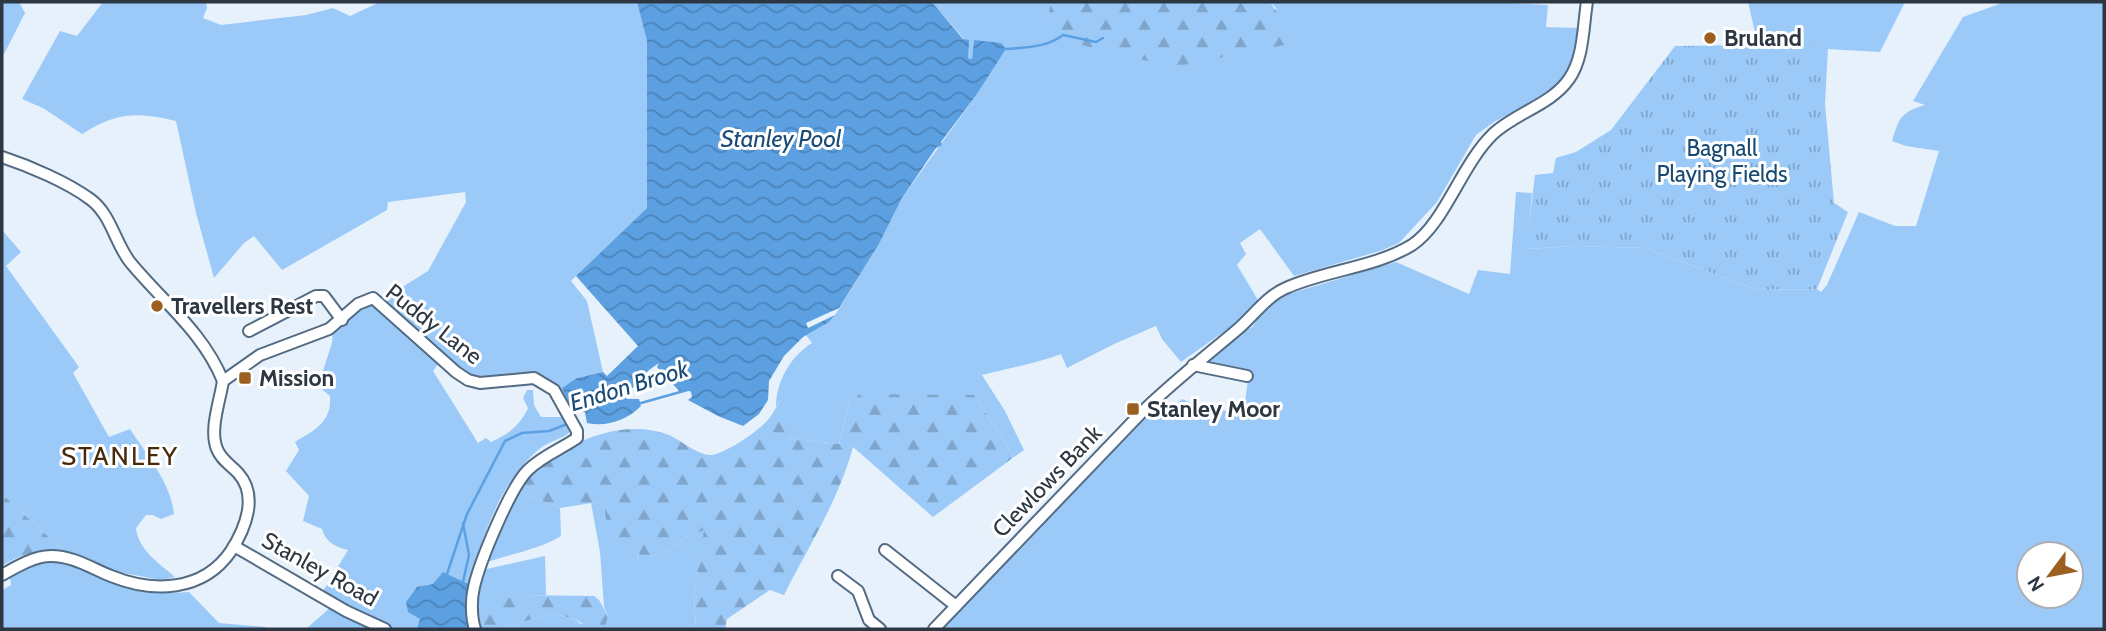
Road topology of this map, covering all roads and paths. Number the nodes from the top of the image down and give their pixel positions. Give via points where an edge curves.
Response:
1 (1587, 2) edge
2 (2, 158) edge
3 (342, 320) junction
4 (250, 331) dead end
5 (1193, 365) junction
6 (1247, 376) dead end
7 (223, 381) junction
8 (234, 546) junction
9 (885, 550) dead end
10 (2, 575) edge
11 (838, 576) dead end
12 (956, 606) junction
13 (385, 629) edge
14 (475, 629) edge
15 (880, 629) edge
16 (934, 629) edge

1 - 5 street, Clewlows Bank via 1578,60 1570,78 1555,94 1493,134 1474,155 1423,235 1389,255 1284,288
2 - 7 street via 66,185 96,205 131,262 204,344
3 - 4 street via 324,296 316,296
3 - 7 street, Puddy Lane via 330,329 260,355
3 - 14 street, Puddy Lane via 358,304 373,298 468,380 534,378 554,390 572,423 577,438 527,471 514,490 473,589
5 - 6 street
5 - 12 street, Clewlows Bank
7 - 8 street via 214,439 222,457 240,474 250,501
8 - 10 street via 207,577 178,585 128,581 50,556
8 - 13 street, Stanley Road
9 - 12 street
11 - 15 street via 858,591 869,620
12 - 16 street, Clewlows Bank

